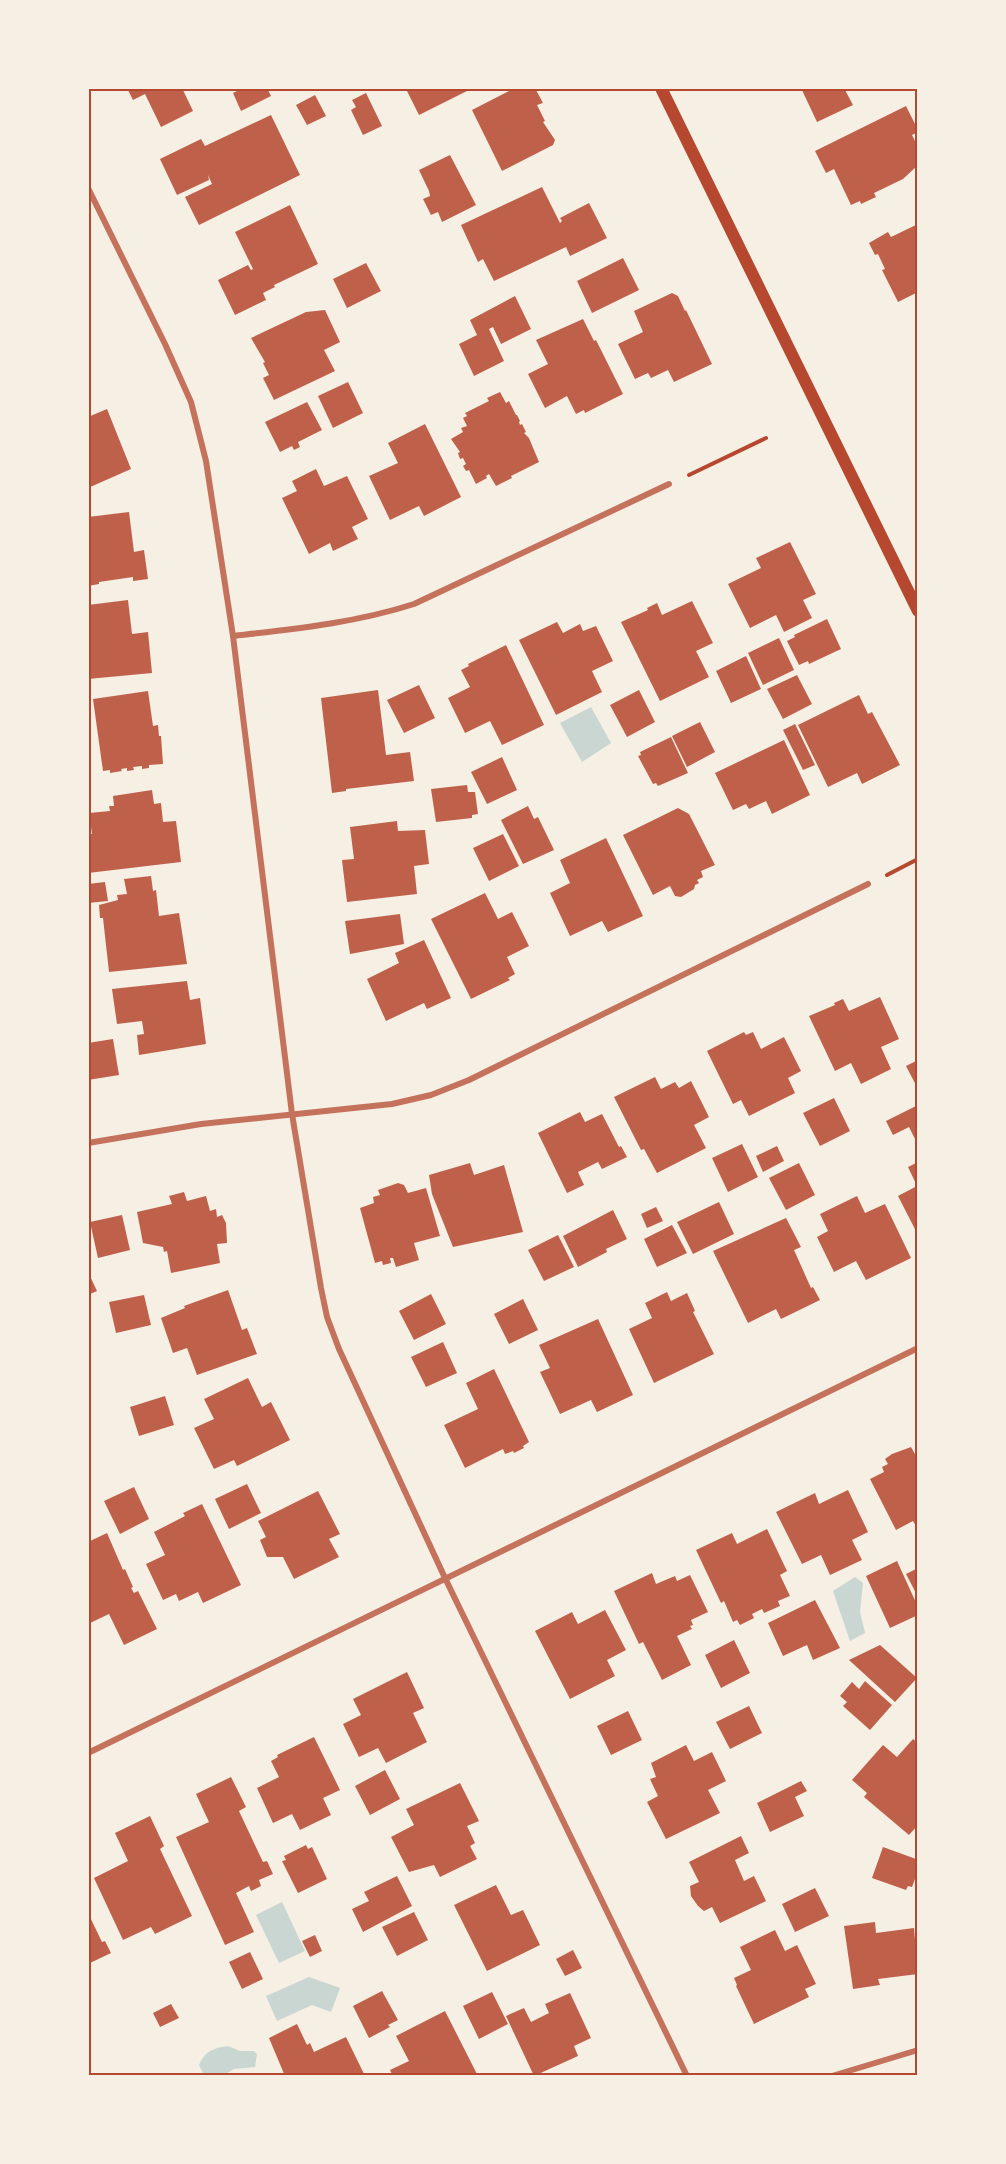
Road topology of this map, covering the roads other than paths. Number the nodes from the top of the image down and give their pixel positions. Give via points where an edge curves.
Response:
1 (661, 88) edge
2 (88, 188) edge
3 (669, 484) road end
4 (918, 611) edge
5 (233, 636) junction
6 (868, 885) road end
7 (292, 1114) junction
8 (88, 1143) edge
9 (918, 1348) edge
10 (445, 1578) junction
11 (88, 1753) edge
12 (918, 2050) edge
13 (687, 2076) edge
14 (832, 2076) edge

1 - 4 main road
2 - 5 street via 191,402 206,461
3 - 5 street via 414,604 348,622
5 - 7 street
6 - 7 street via 469,1080 431,1095 392,1104
7 - 8 street
7 - 10 street via 327,1317
9 - 10 street
10 - 11 street
10 - 13 street
12 - 14 street

